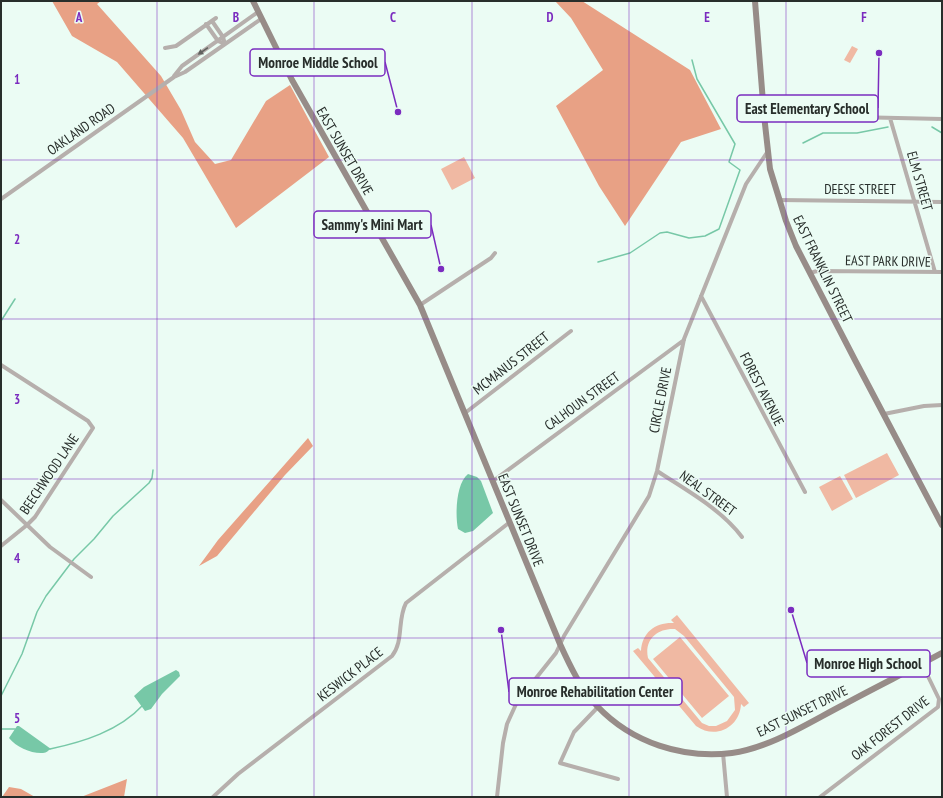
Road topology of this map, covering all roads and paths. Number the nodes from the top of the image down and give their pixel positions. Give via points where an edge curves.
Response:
1 (253, 1) edge
2 (755, 1) edge
3 (258, 12) junction
4 (216, 18) dead end
5 (261, 19) junction
6 (212, 21) junction
7 (206, 24) junction
8 (223, 37) junction
9 (218, 41) junction
10 (225, 44) junction
11 (165, 48) dead end
12 (174, 76) junction
13 (764, 115) junction
14 (890, 118) junction
15 (942, 118) edge
16 (768, 151) junction
17 (1, 199) edge
18 (778, 200) junction
19 (913, 200) junction
20 (942, 202) edge
21 (495, 253) dead end
22 (935, 272) junction
23 (942, 272) edge
24 (810, 273) junction
25 (701, 296) junction
26 (420, 305) junction
27 (571, 331) dead end
28 (684, 339) junction
29 (1, 365) edge
30 (942, 405) edge
31 (465, 413) junction
32 (884, 414) junction
33 (657, 471) junction
34 (493, 481) junction
35 (804, 492) dead end
36 (1, 500) edge
37 (510, 522) junction
38 (27, 525) junction
39 (942, 525) edge
40 (742, 537) dead end
41 (1, 546) edge
42 (91, 577) dead end
43 (560, 644) junction
44 (942, 653) edge
45 (922, 664) junction
46 (598, 707) junction
47 (723, 753) junction
48 (618, 779) dead end
49 (213, 797) edge
50 (497, 797) edge
51 (726, 797) edge
52 (820, 797) edge

1 - 3 street, EAST SUNSET DRIVE
2 - 13 street, EAST FRANKLIN STREET
3 - 5 street, EAST SUNSET DRIVE
3 - 8 street, OAKLAND ROAD
4 - 6 street
5 - 10 street, OAKLAND ROAD
5 - 26 street, EAST SUNSET DRIVE via 292,80
6 - 7 street
6 - 8 street
7 - 9 street
7 - 11 street via 176,46
8 - 9 street, OAKLAND ROAD
8 - 10 street
9 - 10 street
9 -> 12 street, OAKLAND ROAD via 182,66
10 - 12 street, OAKLAND ROAD via 185,72
12 - 17 street, OAKLAND ROAD
13 - 14 street
13 - 16 street, EAST FRANKLIN STREET
14 - 15 street
14 - 19 street, ELM STREET
16 - 18 street, EAST FRANKLIN STREET
16 - 25 street, CIRCLE DRIVE via 746,184
18 - 19 street, DEESE STREET
18 - 24 street, EAST FRANKLIN STREET
19 - 20 street, DEESE STREET
19 - 22 street, ELM STREET
21 - 26 street
22 - 23 street, EAST PARK DRIVE
22 - 24 street, EAST PARK DRIVE
24 - 32 street, EAST FRANKLIN STREET
25 - 28 street, CIRCLE DRIVE
25 - 35 street, FOREST AVENUE
26 - 31 street, EAST SUNSET DRIVE
27 - 31 street, MCMANUS STREET
28 - 33 street, CIRCLE DRIVE
28 - 34 street, CALHOUN STREET
29 - 38 street, BEECHWOOD LANE via 88,421 93,428 35,517
30 - 32 street
31 - 34 street, EAST SUNSET DRIVE
32 - 39 street, EAST FRANKLIN STREET
33 - 40 street, NEAL STREET via 725,519
33 - 43 street, CIRCLE DRIVE via 643,507
34 - 37 street, EAST SUNSET DRIVE
36 - 38 street
37 - 43 street, EAST SUNSET DRIVE
37 - 49 street, KESWICK PLACE via 406,603 400,618 397,650 392,656 238,774
38 - 41 street, BEECHWOOD LANE
38 - 42 street via 50,547
43 - 46 street, EAST SUNSET DRIVE via 580,683
43 - 50 street, CIRCLE DRIVE via 556,653 517,702 507,724
44 - 45 street, EAST SUNSET DRIVE
45 - 47 street, EAST SUNSET DRIVE via 767,743 733,753
45 - 52 street, OAK FOREST DRIVE via 939,699 938,707
46 - 47 street, EAST SUNSET DRIVE via 624,729 652,743 688,753
46 - 48 street via 574,732 560,763
47 - 51 street

